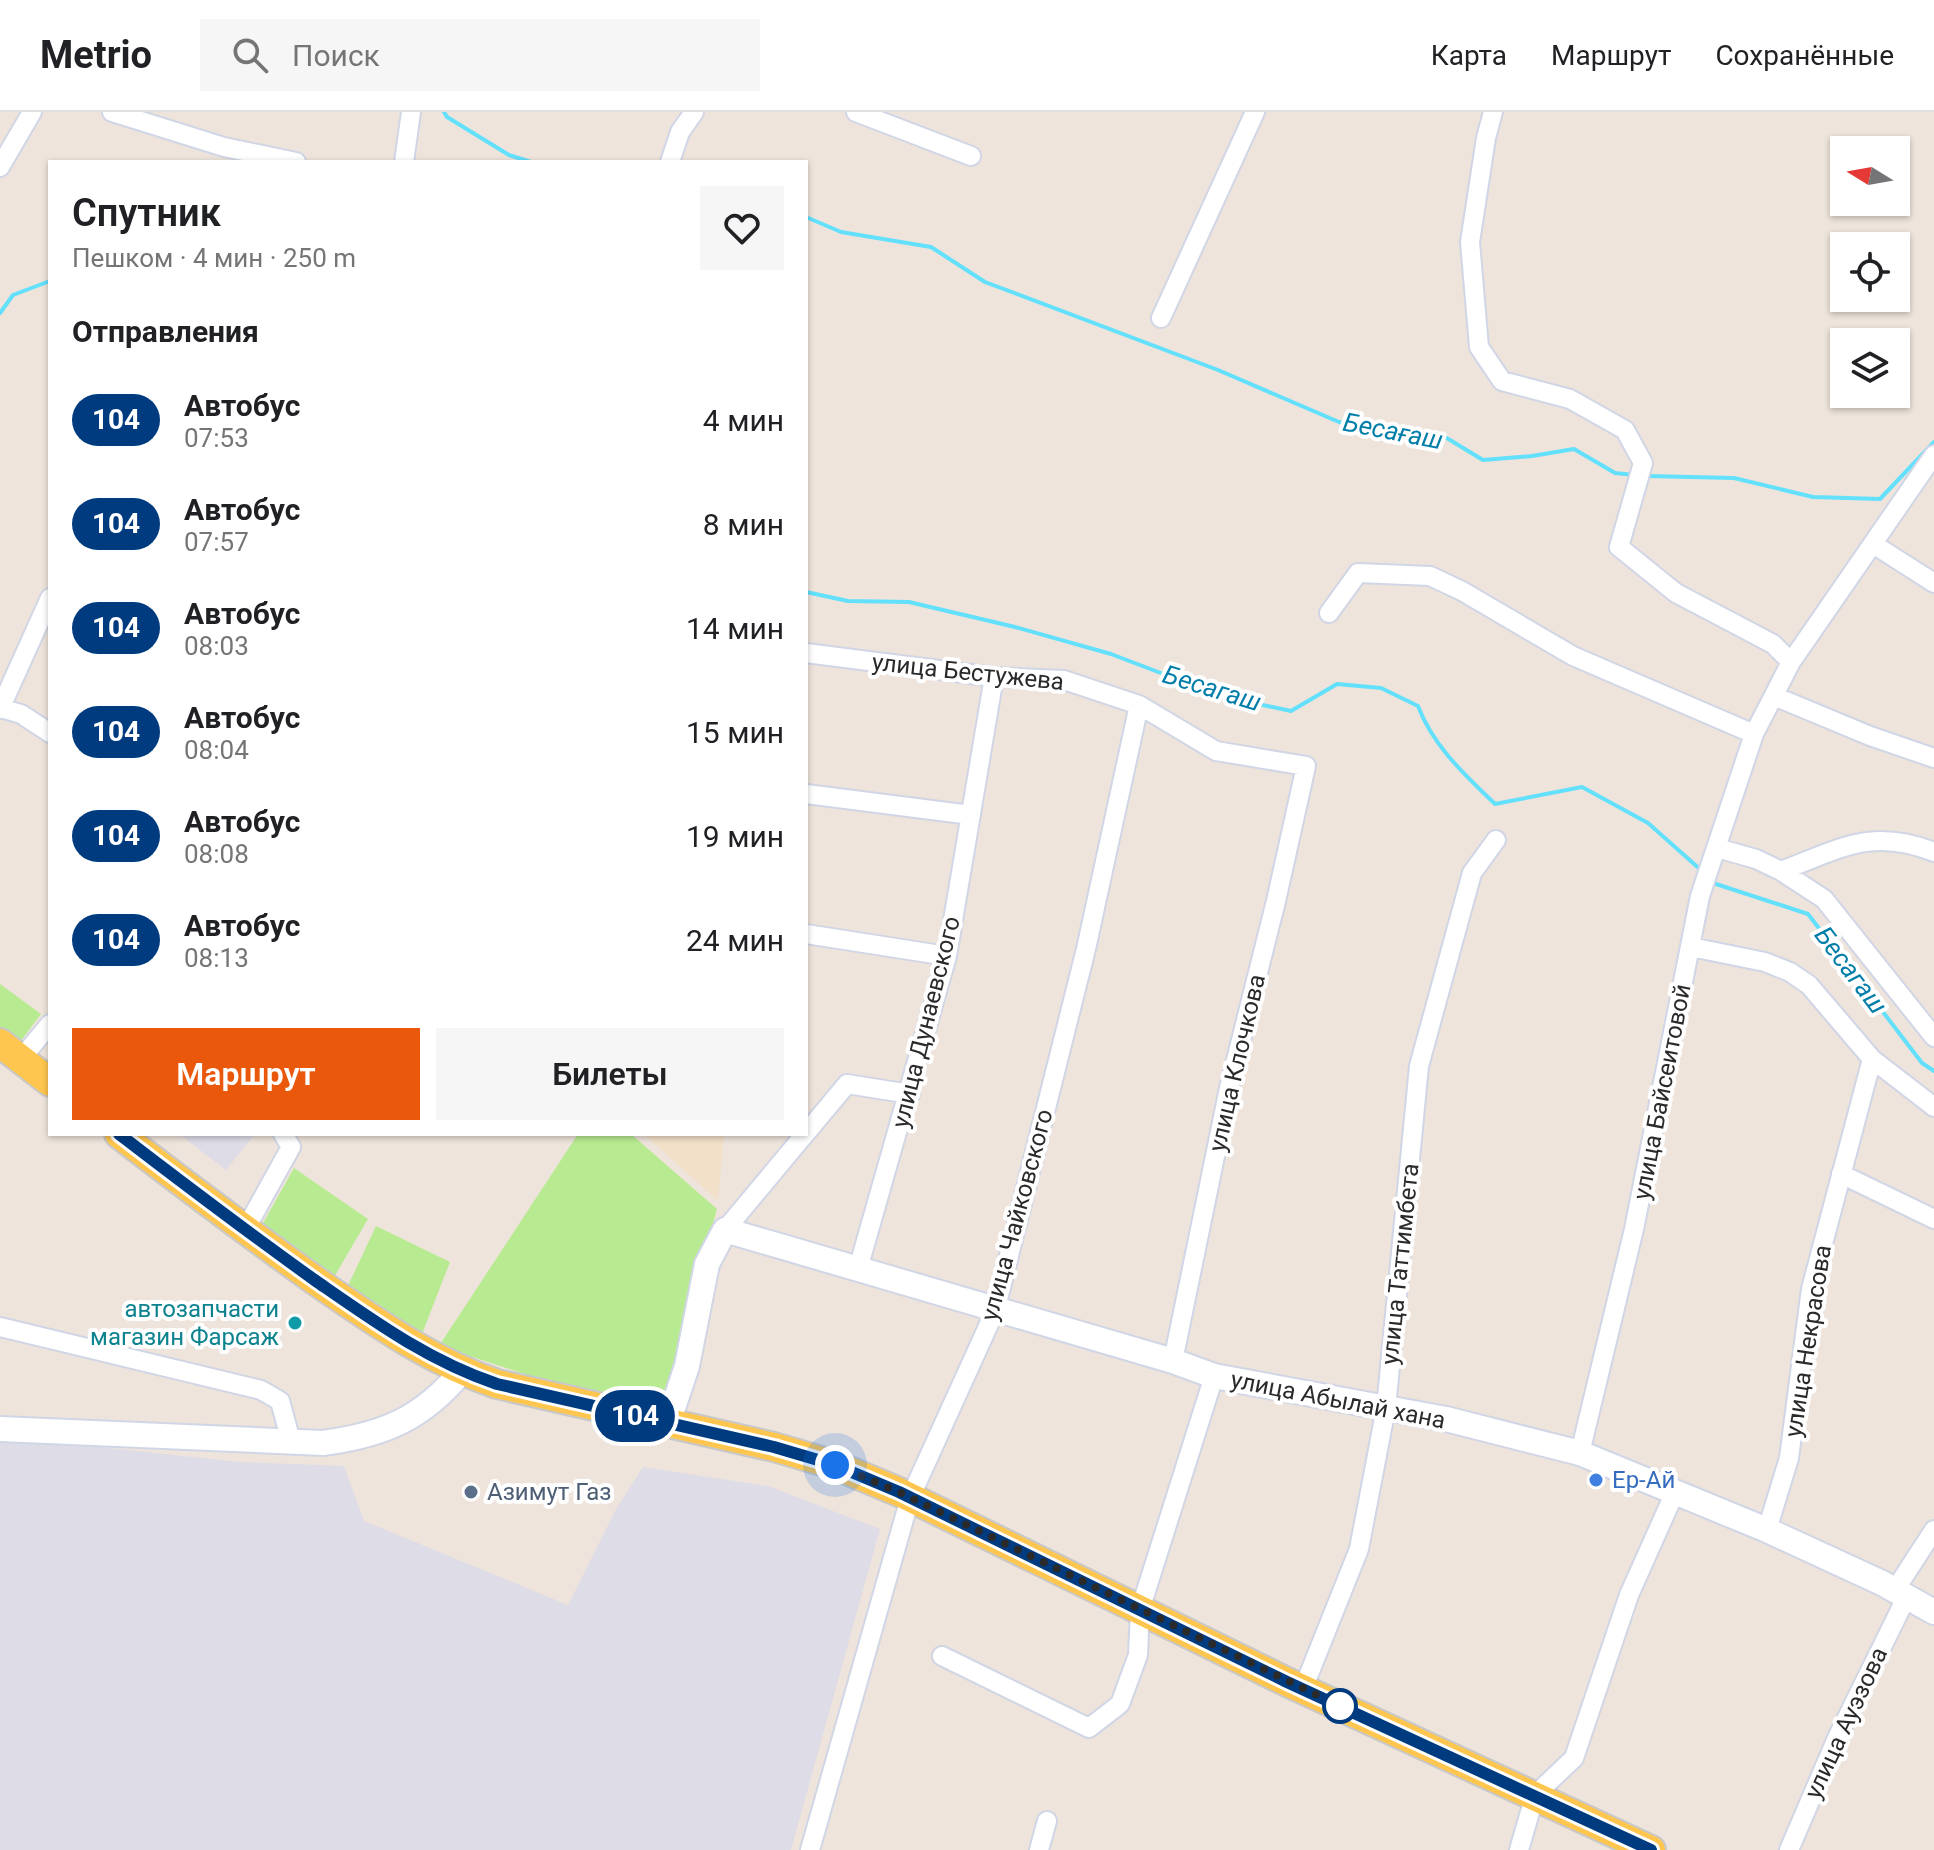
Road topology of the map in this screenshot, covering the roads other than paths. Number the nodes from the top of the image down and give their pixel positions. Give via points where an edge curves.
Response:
1 (32, 112) edge
2 (112, 112) edge
3 (411, 112) edge
4 (694, 112) edge
5 (856, 112) edge
6 (1255, 112) edge
7 (1493, 112) edge
8 (223, 154) edge
9 (971, 156) dead end
10 (278, 160) edge
11 (404, 160) edge
12 (671, 160) edge
13 (0, 167) edge
14 (1161, 318) dead end
15 (1934, 455) edge
16 (1873, 544) junction
17 (1934, 583) edge
18 (48, 602) edge
19 (1329, 613) dead end
20 (808, 653) edge
21 (1791, 662) junction
22 (994, 677) junction
23 (1774, 696) junction
24 (1139, 705) junction
25 (1, 708) edge
26 (48, 732) edge
27 (1754, 734) junction
28 (1934, 758) edge
29 (1306, 766) joint
30 (808, 794) edge
31 (971, 815) junction
32 (1496, 840) dead end
33 (1934, 852) edge
34 (1714, 855) junction
35 (1781, 871) junction
36 (808, 934) edge
37 (1691, 947) junction
38 (947, 956) junction
39 (48, 1025) edge
40 (1934, 1037) edge
41 (6, 1051) edge
42 (1872, 1059) junction
43 (48, 1081) edge
44 (910, 1094) junction
45 (1934, 1107) edge
46 (808, 1130) edge
47 (122, 1136) edge
48 (284, 1136) edge
49 (803, 1136) edge
50 (1841, 1174) junction
51 (1934, 1219) edge
52 (245, 1230) junction
53 (725, 1230) junction
54 (858, 1269) junction
55 (995, 1311) junction
56 (0, 1327) edge
57 (1173, 1361) junction
58 (461, 1372) junction
59 (1214, 1376) junction
60 (1386, 1408) junction
61 (668, 1423) junction
62 (0, 1429) edge
63 (291, 1441) junction
64 (1580, 1453) junction
65 (1675, 1492) junction
66 (910, 1498) junction
67 (1767, 1530) junction
68 (1934, 1530) edge
69 (1900, 1594) junction
70 (1140, 1610) junction
71 (1934, 1612) edge
72 (942, 1656) dead end
73 (1303, 1689) junction
74 (1535, 1795) junction
75 (1047, 1821) dead end
76 (810, 1850) edge
77 (1039, 1850) edge
78 (1519, 1850) edge
79 (1651, 1850) edge
80 (1789, 1850) edge

1 - 13 street
2 - 8 street
3 - 11 street
4 - 12 street
5 - 9 street
6 - 14 street
7 - 21 street via 1470,242 1479,347 1502,381 1570,399 1625,430 1643,463 1619,547 1676,593 1773,644
8 - 10 street
15 - 16 street, улица Байсеитовой
16 - 17 street
16 - 21 street, улица Байсеитовой
18 - 25 street
19 - 27 street via 1358,573 1430,576 1573,656
20 - 22 street, улица Бестужева
21 - 23 street, улица Байсеитовой
22 - 24 street, улица Бестужева via 1064,680
22 - 31 street, улица Дунаевского
23 - 27 street, улица Байсеитовой
23 - 28 street
24 - 29 street, улица Бестужева via 1216,751
24 - 55 street, улица Чайковского via 1086,949
25 - 26 street
27 - 34 street, улица Байсеитовой
29 - 57 street, улица Клочкова via 1229,1088
30 - 31 street
31 - 38 street, улица Дунаевского
32 - 60 street, улица Таттимбета via 1472,873 1419,1066
33 - 35 street via 1880,839
34 - 35 street via 1756,859
34 - 37 street, улица Байсеитовой
35 - 40 street via 1824,899
36 - 38 street
37 - 42 street via 1790,972 1809,985
37 - 64 street, улица Байсеитовой via 1634,1229
38 - 44 street, улица Дунаевского
39 - 41 street
41 - 43 main road
42 - 45 street
42 - 50 street, улица Некрасова
44 - 46 street via 847,1084
44 - 54 street, улица Дунаевского
47 - 52 main road
48 - 52 street via 291,1147
49 - 53 street
50 - 51 street
50 - 67 street, улица Некрасова via 1811,1289 1789,1458
52 - 58 main road via 401,1339
53 - 54 street, улица Абылай хана
53 - 61 street via 707,1264 687,1366
54 - 55 street, улица Абылай хана
55 - 57 street, улица Абылай хана
55 - 66 street, улица Чайковского
56 - 63 street via 261,1390 280,1401
57 - 59 street, улица Абылай хана
58 - 61 main road
58 - 63 street via 443,1393 376,1434 323,1443
59 - 60 street, улица Абылай хана
59 - 70 street
60 - 64 street, улица Абылай хана
60 - 73 street, улица Таттимбета via 1359,1549
61 - 66 main road via 835,1465
62 - 63 street
64 - 65 street, улица Абылай хана
65 - 67 street, улица Абылай хана
65 - 74 street via 1629,1595 1574,1758
66 - 70 main road
66 - 76 street, улица Чайковского
67 - 69 street, улица Абылай хана
68 - 69 street, улица Ауэзова
69 - 71 street, улица Абылай хана
69 - 80 street, улица Ауэзова
70 - 72 street via 1138,1655 1120,1704 1089,1728
70 - 73 main road
73 - 74 main road
74 - 78 street
74 - 79 main road
75 - 77 street

